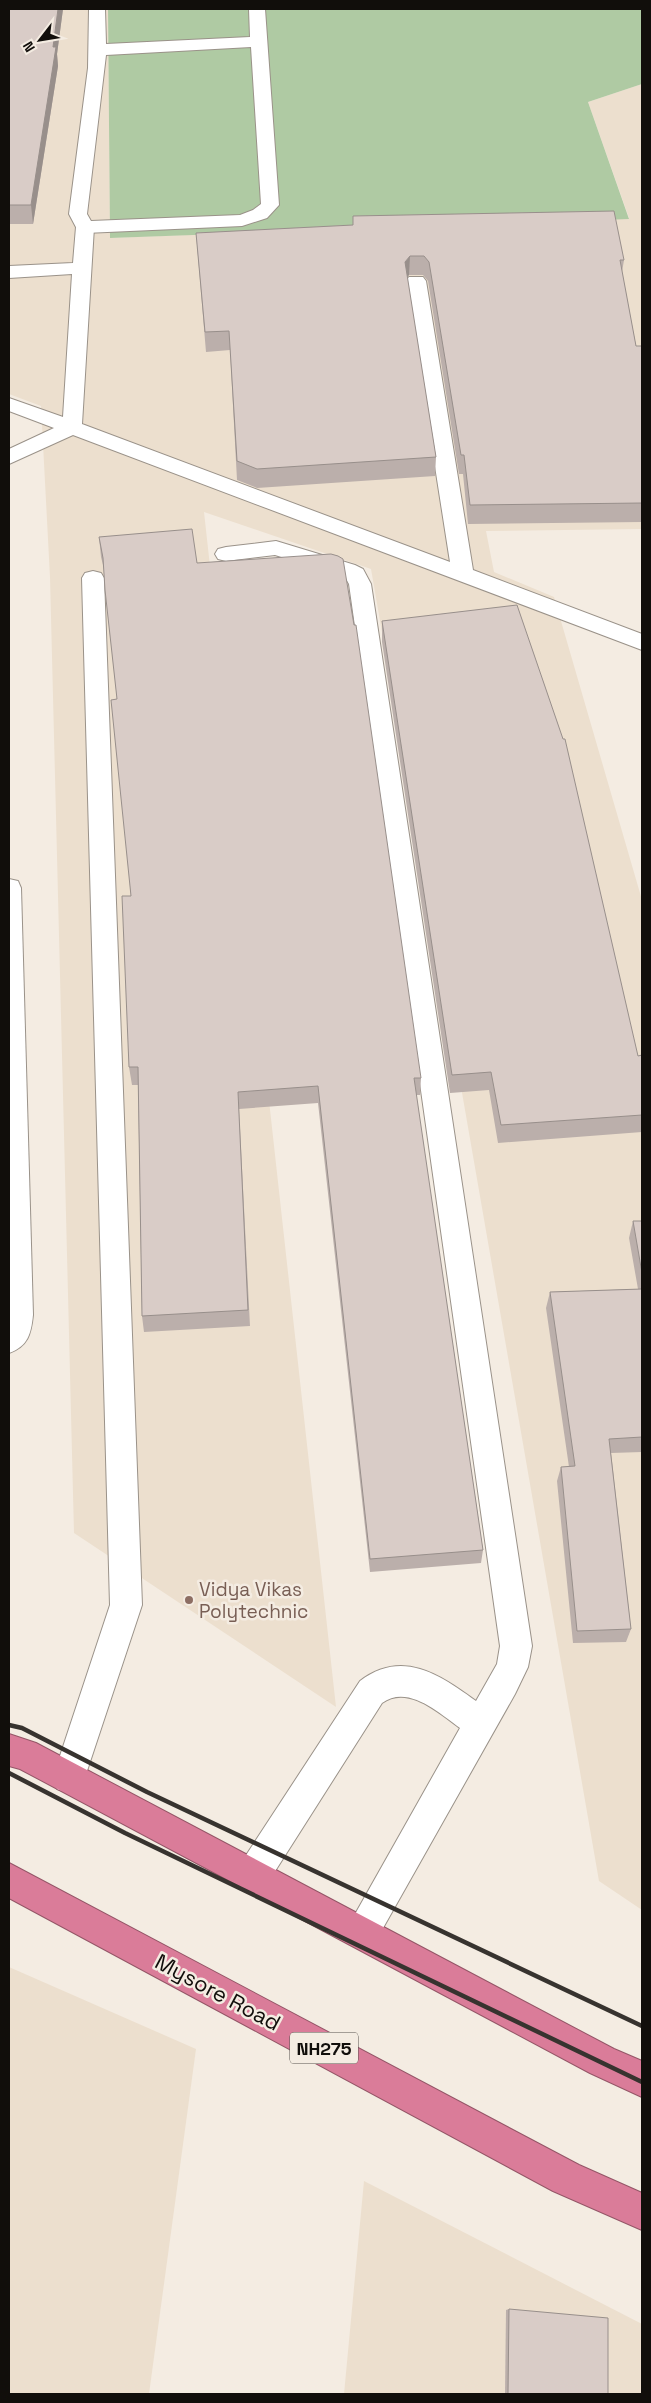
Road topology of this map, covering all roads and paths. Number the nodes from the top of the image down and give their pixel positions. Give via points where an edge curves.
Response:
1 (97, 9) edge
2 (257, 9) edge
3 (259, 42) junction
4 (97, 50) junction
5 (85, 227) junction
6 (82, 268) junction
7 (9, 272) edge
8 (416, 282) edge
9 (9, 404) edge
10 (72, 428) junction
11 (9, 457) edge
12 (226, 554) dead end
13 (463, 575) junction
14 (94, 578) dead end
15 (642, 642) edge
16 (9, 888) edge
17 (9, 1340) edge
18 (481, 1724) junction
19 (9, 1750) edge
20 (69, 1777) junction
21 (253, 1875) junction
22 (9, 1880) edge
23 (362, 1932) junction
24 (642, 2079) edge
25 (642, 2212) edge

1 - 4 street
2 - 3 street
3 - 4 street
3 - 5 street via 270,205 260,214 242,220
4 - 5 street via 78,214
5 - 6 street
6 - 7 street
6 - 10 street
8 - 13 street
9 - 10 street
10 - 11 street
10 - 13 street
12 - 18 street via 276,548 347,570 355,574 360,584 516,1646 512,1667
13 - 15 street
14 - 20 street via 126,1605
16 - 17 street via 19,1315 17,1332
18 - 21 street via 438,1693 415,1683 385,1682 371,1692
18 - 23 street
19 - 20 highway via 25,1754
20 - 21 highway
21 - 23 highway
22 - 25 highway, Mysore Road / NH275 via 566,2178
23 - 24 highway via 602,2061

